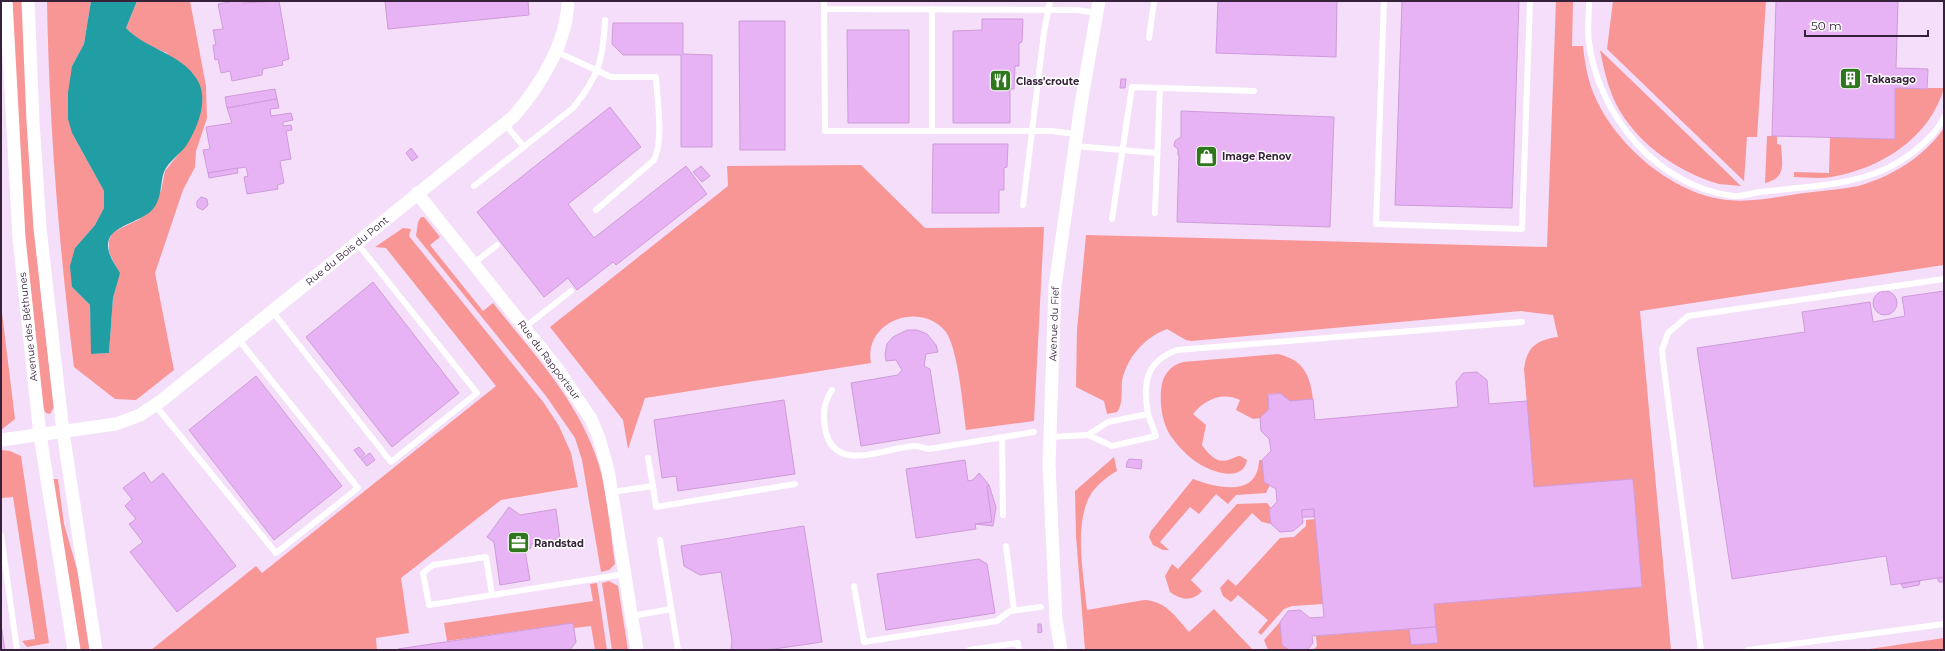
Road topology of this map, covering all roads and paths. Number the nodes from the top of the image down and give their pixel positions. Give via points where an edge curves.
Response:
1 (6, 1) edge
2 (28, 1) edge
3 (568, 1) edge
4 (824, 1) edge
5 (887, 1) edge
6 (1050, 1) edge
7 (1154, 1) edge
8 (1384, 1) edge
9 (1530, 1) edge
10 (1589, 1) edge
11 (1098, 7) edge
12 (824, 9) junction
13 (887, 9) junction
14 (932, 9) junction
15 (1048, 10) junction
16 (605, 20) dead end
17 (1149, 38) dead end
18 (555, 51) junction
19 (596, 72) junction
20 (1160, 88) junction
21 (1254, 91) dead end
22 (1944, 117) edge
23 (505, 124) junction
24 (932, 131) junction
25 (1032, 131) junction
26 (1076, 140) junction
27 (524, 147) junction
28 (1122, 150) junction
29 (1157, 153) junction
30 (474, 186) dead end
31 (417, 194) junction
32 (1023, 205) dead end
33 (596, 210) dead end
34 (1155, 213) dead end
35 (1112, 219) dead end
36 (357, 242) junction
37 (497, 245) dead end
38 (474, 263) junction
39 (1944, 279) edge
40 (571, 291) dead end
41 (272, 311) junction
42 (1522, 322) dead end
43 (525, 327) junction
44 (238, 339) junction
45 (832, 390) dead end
46 (155, 405) junction
47 (1148, 414) junction
48 (63, 432) junction
49 (1034, 432) dead end
50 (40, 435) junction
51 (1088, 435) junction
52 (1002, 437) junction
53 (1050, 437) junction
54 (1, 440) edge
55 (648, 458) dead end
56 (794, 484) dead end
57 (653, 486) junction
58 (612, 492) junction
59 (1003, 515) dead end
60 (1, 535) edge
61 (660, 540) dead end
62 (1006, 546) dead end
63 (625, 574) junction
64 (854, 586) dead end
65 (492, 595) junction
66 (1041, 607) dead end
67 (671, 609) junction
68 (1014, 610) junction
69 (632, 616) junction
70 (1944, 624) edge
71 (17, 650) edge
72 (74, 650) edge
73 (96, 650) edge
74 (637, 650) edge
75 (678, 650) edge
76 (969, 650) edge
77 (1019, 650) edge
78 (1061, 650) edge
79 (1701, 650) edge
80 (1748, 650) edge

1 - 50 street, Avenue des Béthunes via 19,238
2 - 48 street via 40,228
3 - 18 street, Rue du Bois du Pont
4 - 12 lane
5 - 13 lane
6 - 15 lane
7 - 17 lane
8 - 9 lane via 1376,224 1522,228
10 - 22 lane via 1589,42 1595,72 1608,103 1627,132 1646,154 1698,187 1734,196 1842,183 1878,173 1911,154 1939,128
11 - 15 lane
11 - 26 street, Avenue du Fief
12 - 13 lane
12 - 24 lane via 825,131
13 - 14 lane
14 - 15 lane
14 - 24 lane
15 - 25 lane
16 - 19 lane via 604,50
18 - 19 lane
18 - 23 street, Rue du Bois du Pont via 546,73 532,94
19 - 27 lane via 573,108
19 - 33 lane via 611,77 656,77 659,140 654,160
20 - 21 lane
20 - 28 lane via 1132,87
20 - 29 lane
23 - 27 lane
23 - 31 street, Rue du Bois du Pont
24 - 25 lane
25 - 26 lane
25 - 32 lane
26 - 28 lane
26 - 53 street, Avenue du Fief via 1055,287
27 - 30 lane
28 - 29 lane
28 - 35 lane
29 - 34 lane
31 - 36 street, Rue du Bois du Pont
31 - 38 street, Rue du Rapporteur
36 - 41 street, Rue du Bois du Pont
36 - 41 lane via 477,393 391,462
37 - 38 lane
38 - 43 street, Rue du Rapporteur
39 - 79 lane via 1688,316 1668,333 1662,350
40 - 43 lane
41 - 44 street, Rue du Bois du Pont
42 - 47 lane via 1177,350 1164,355 1148,375 1145,394
43 - 58 street, Rue du Rapporteur via 556,366 591,419 599,438
44 - 46 street, Rue du Bois du Pont
44 - 46 lane via 358,488 299,535 276,553
45 - 52 lane via 823,413 827,436 829,444 845,455 856,457 915,446 929,449
46 - 48 street, Rue du Bois du Pont via 127,421
47 - 51 lane via 1108,422
47 - 51 lane via 1156,436 1112,446
48 - 50 street, Rue du Bois du Pont
48 - 73 street
49 - 52 lane
50 - 54 street, Rue du Bois du Pont
50 - 72 street, Avenue des Béthunes
51 - 53 lane
52 - 59 lane
53 - 78 street, Avenue du Fief via 1056,620
55 - 57 lane
56 - 57 lane via 656,507
57 - 58 lane
58 - 63 street, Rue du Rapporteur
60 - 71 lane
61 - 67 lane
62 - 68 lane
63 - 65 lane
63 - 69 street, Rue du Rapporteur
64 - 68 lane via 864,642 997,621
65 - 65 lane via 429,605 423,573 433,565 486,557
66 - 68 lane
67 - 69 lane
67 - 75 lane
69 - 74 street, Rue du Rapporteur
70 - 80 lane
76 - 77 lane via 1018,643

